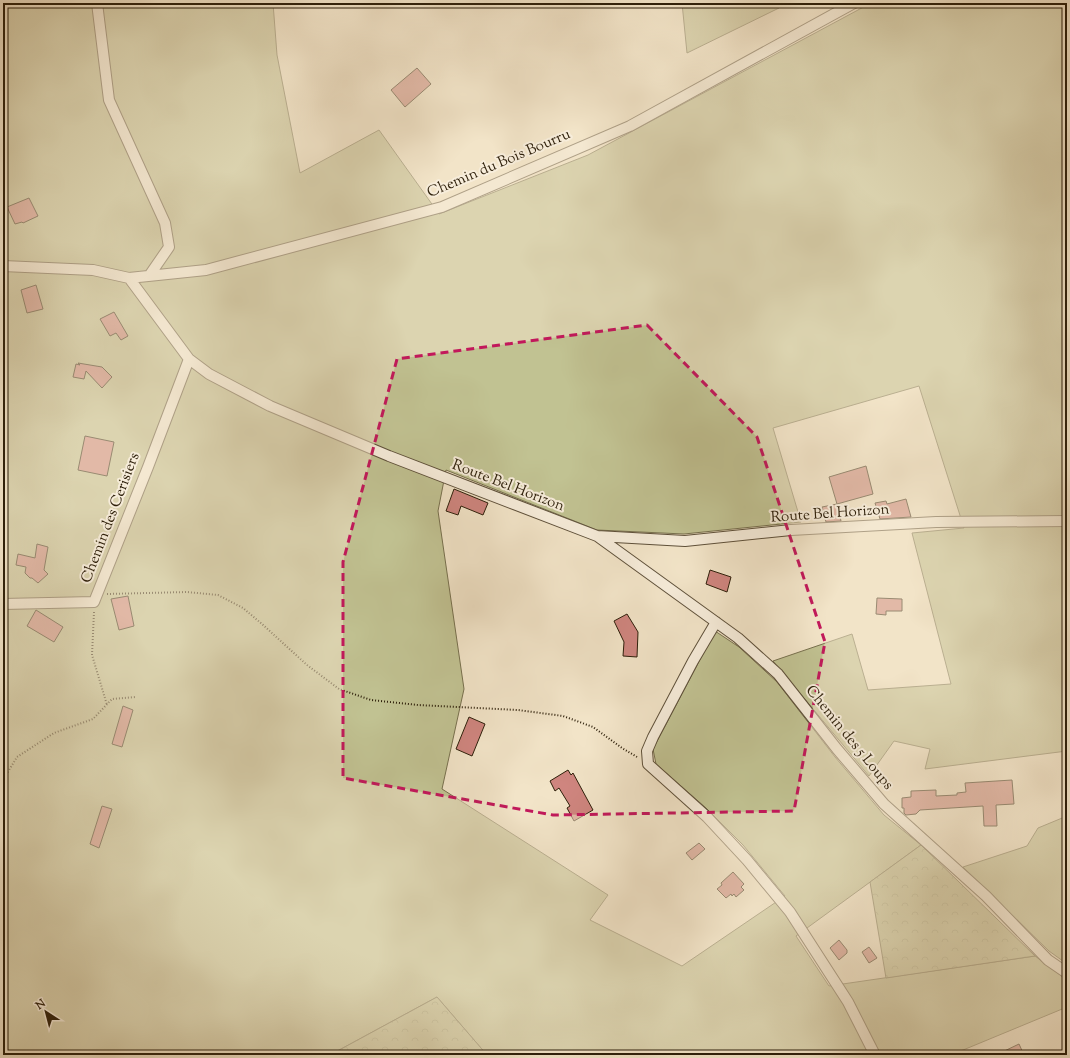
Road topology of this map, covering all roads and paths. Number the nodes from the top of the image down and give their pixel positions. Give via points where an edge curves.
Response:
1 (97, 3) edge
2 (854, 3) edge
3 (3, 266) edge
4 (149, 276) junction
5 (129, 278) junction
6 (189, 359) junction
7 (1067, 521) edge
8 (597, 536) junction
9 (96, 598) junction
10 (3, 604) edge
11 (716, 622) junction
12 (136, 697) dead end
13 (107, 704) junction
14 (648, 764) junction
15 (3, 780) edge
16 (1067, 973) edge
17 (875, 1055) edge

1 - 4 street via 109,100 165,223 169,247
2 - 4 street, Chemin du Bois Bourru via 630,126 442,207 206,270
3 - 5 street via 93,270
4 - 5 street, Chemin du Bois Bourru
5 - 6 street, Route Bel Horizon
6 - 8 street, Route Bel Horizon via 209,374 270,406 389,456
6 - 9 street, Chemin des Cerisiers
7 - 8 street, Route Bel Horizon via 936,522 790,530 685,541
8 - 11 street, Chemin des 5 Loups
9 - 10 street, Chemin des Cerisiers
9 - 13 path via 92,656
9 - 14 path via 186,592 218,595 243,608 339,689 371,700 518,710 563,716 593,727
11 - 14 street via 653,737 647,751
11 - 16 street, Chemin des 5 Loups via 778,674 884,804 986,896 1048,960
12 - 13 path via 112,699
13 - 15 path via 93,719 54,733 17,757
14 - 17 street via 707,817 790,912 848,1002

